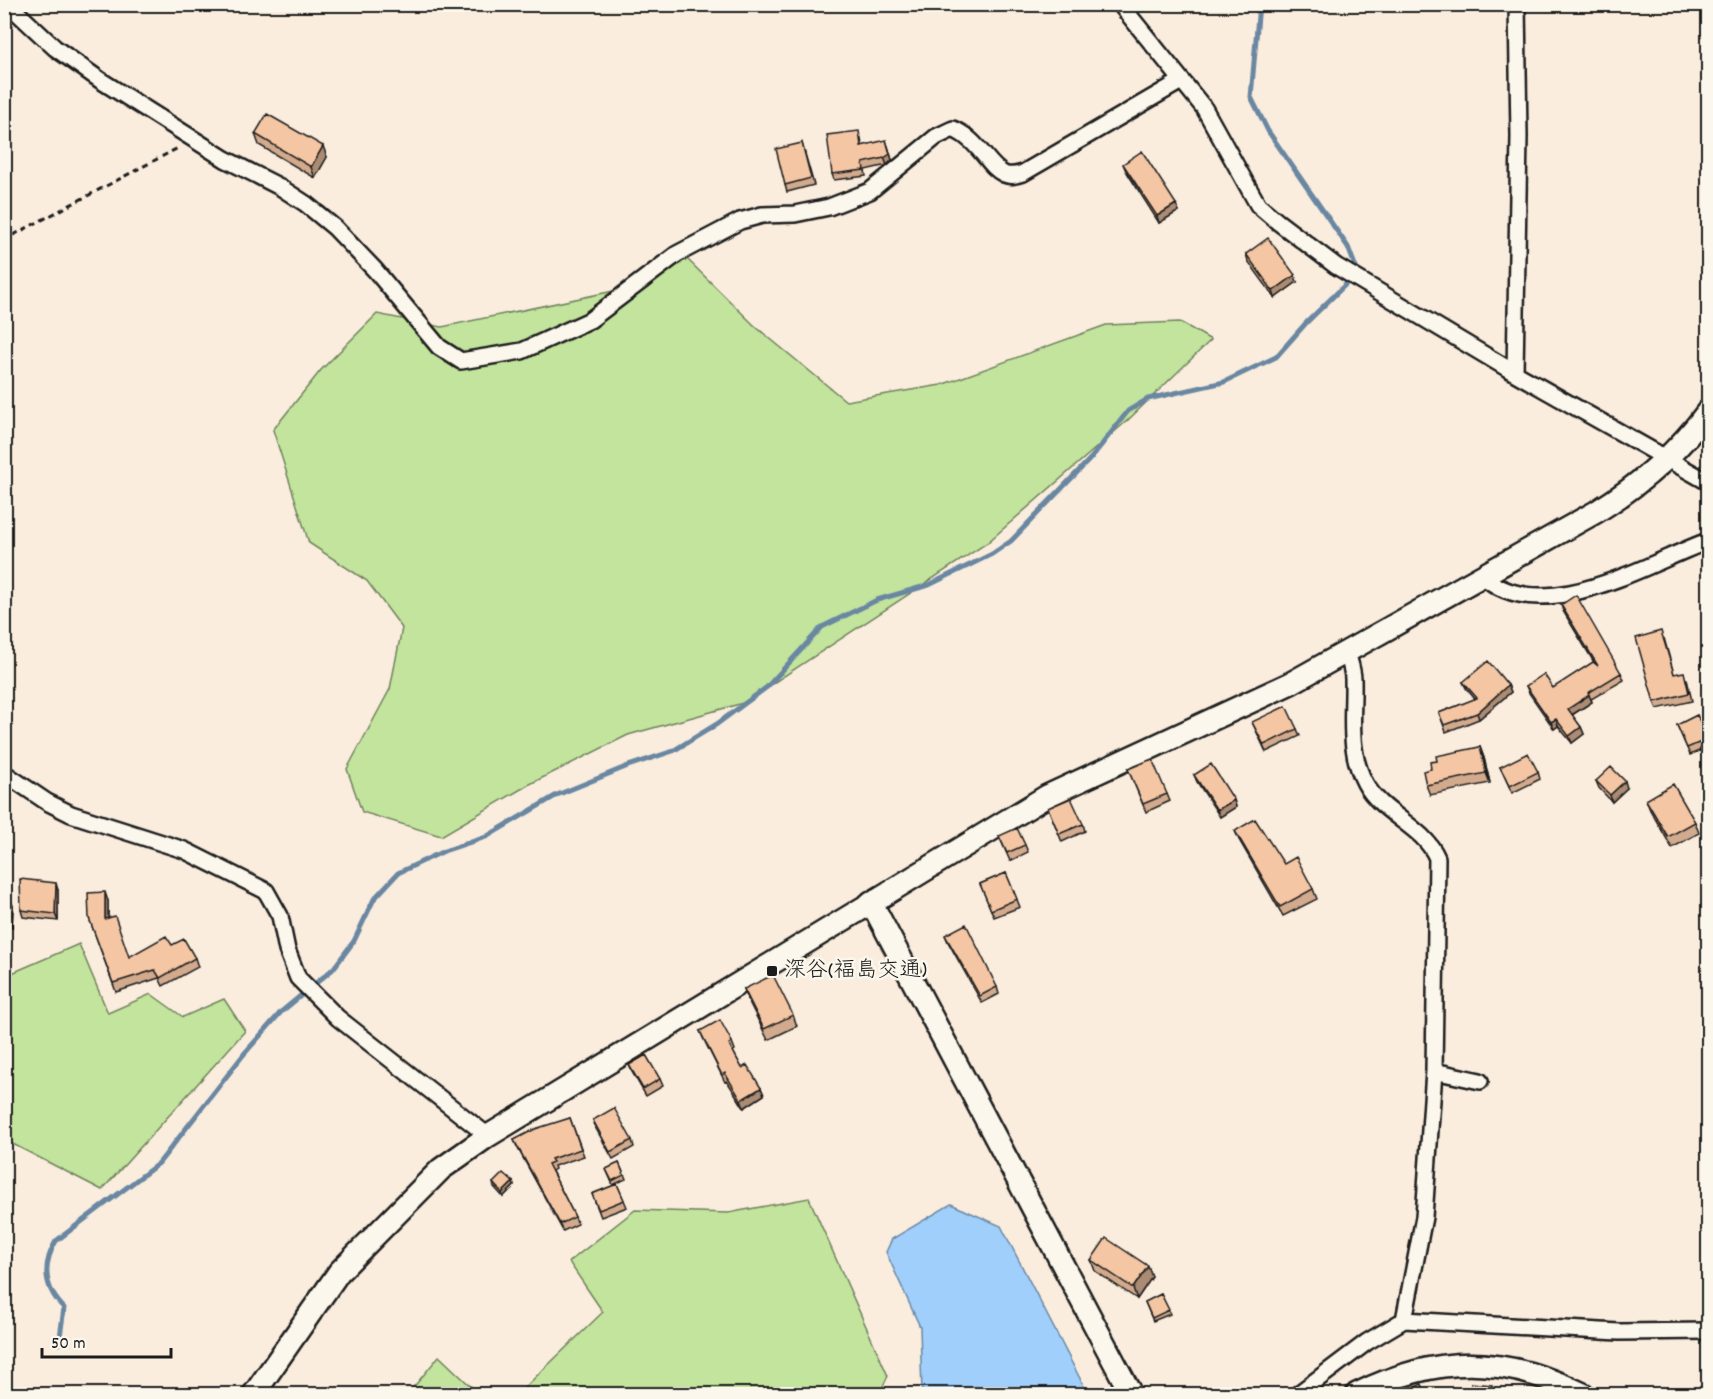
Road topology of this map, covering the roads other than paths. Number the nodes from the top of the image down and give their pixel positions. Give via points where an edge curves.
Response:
1 (8, 4) edge
2 (1120, 4) edge
3 (1517, 4) edge
4 (1181, 81) junction
5 (1515, 373) junction
6 (1708, 411) edge
7 (1667, 457) junction
8 (1708, 482) edge
9 (1708, 542) edge
10 (1483, 576) junction
11 (1347, 652) junction
12 (4, 773) edge
13 (871, 902) junction
14 (1434, 1071) junction
15 (1480, 1081) dead end
16 (488, 1136) junction
17 (1404, 1320) junction
18 (1708, 1331) edge
19 (254, 1395) edge
20 (1131, 1395) edge
21 (1298, 1395) edge
22 (1357, 1395) edge
23 (1583, 1395) edge

1 - 4 street via 55,48 194,140 280,187 335,228 439,347 461,361 522,351 590,320 677,254 740,221 762,214 795,214 829,207 870,190 936,137 953,129 979,146 1002,173 1012,176
2 - 4 street
3 - 5 street
4 - 5 street via 1204,108 1258,205 1336,266
5 - 7 street
6 - 7 street
7 - 8 street
7 - 10 street via 1622,496
9 - 10 street via 1614,581 1549,595 1532,596 1499,588
10 - 11 street
11 - 13 street via 1047,796
11 - 14 street via 1353,676 1354,754 1366,784 1392,814 1424,837 1437,858
12 - 16 street via 71,814 184,850 266,891 280,916 286,950 298,978 338,1018
13 - 16 street
13 - 20 street
14 - 15 street
14 - 17 street via 1424,1217
16 - 19 street via 441,1169 339,1272
17 - 18 street via 1619,1332
17 - 21 street via 1367,1342
22 - 23 street via 1392,1377 1425,1368 1485,1363 1536,1373

